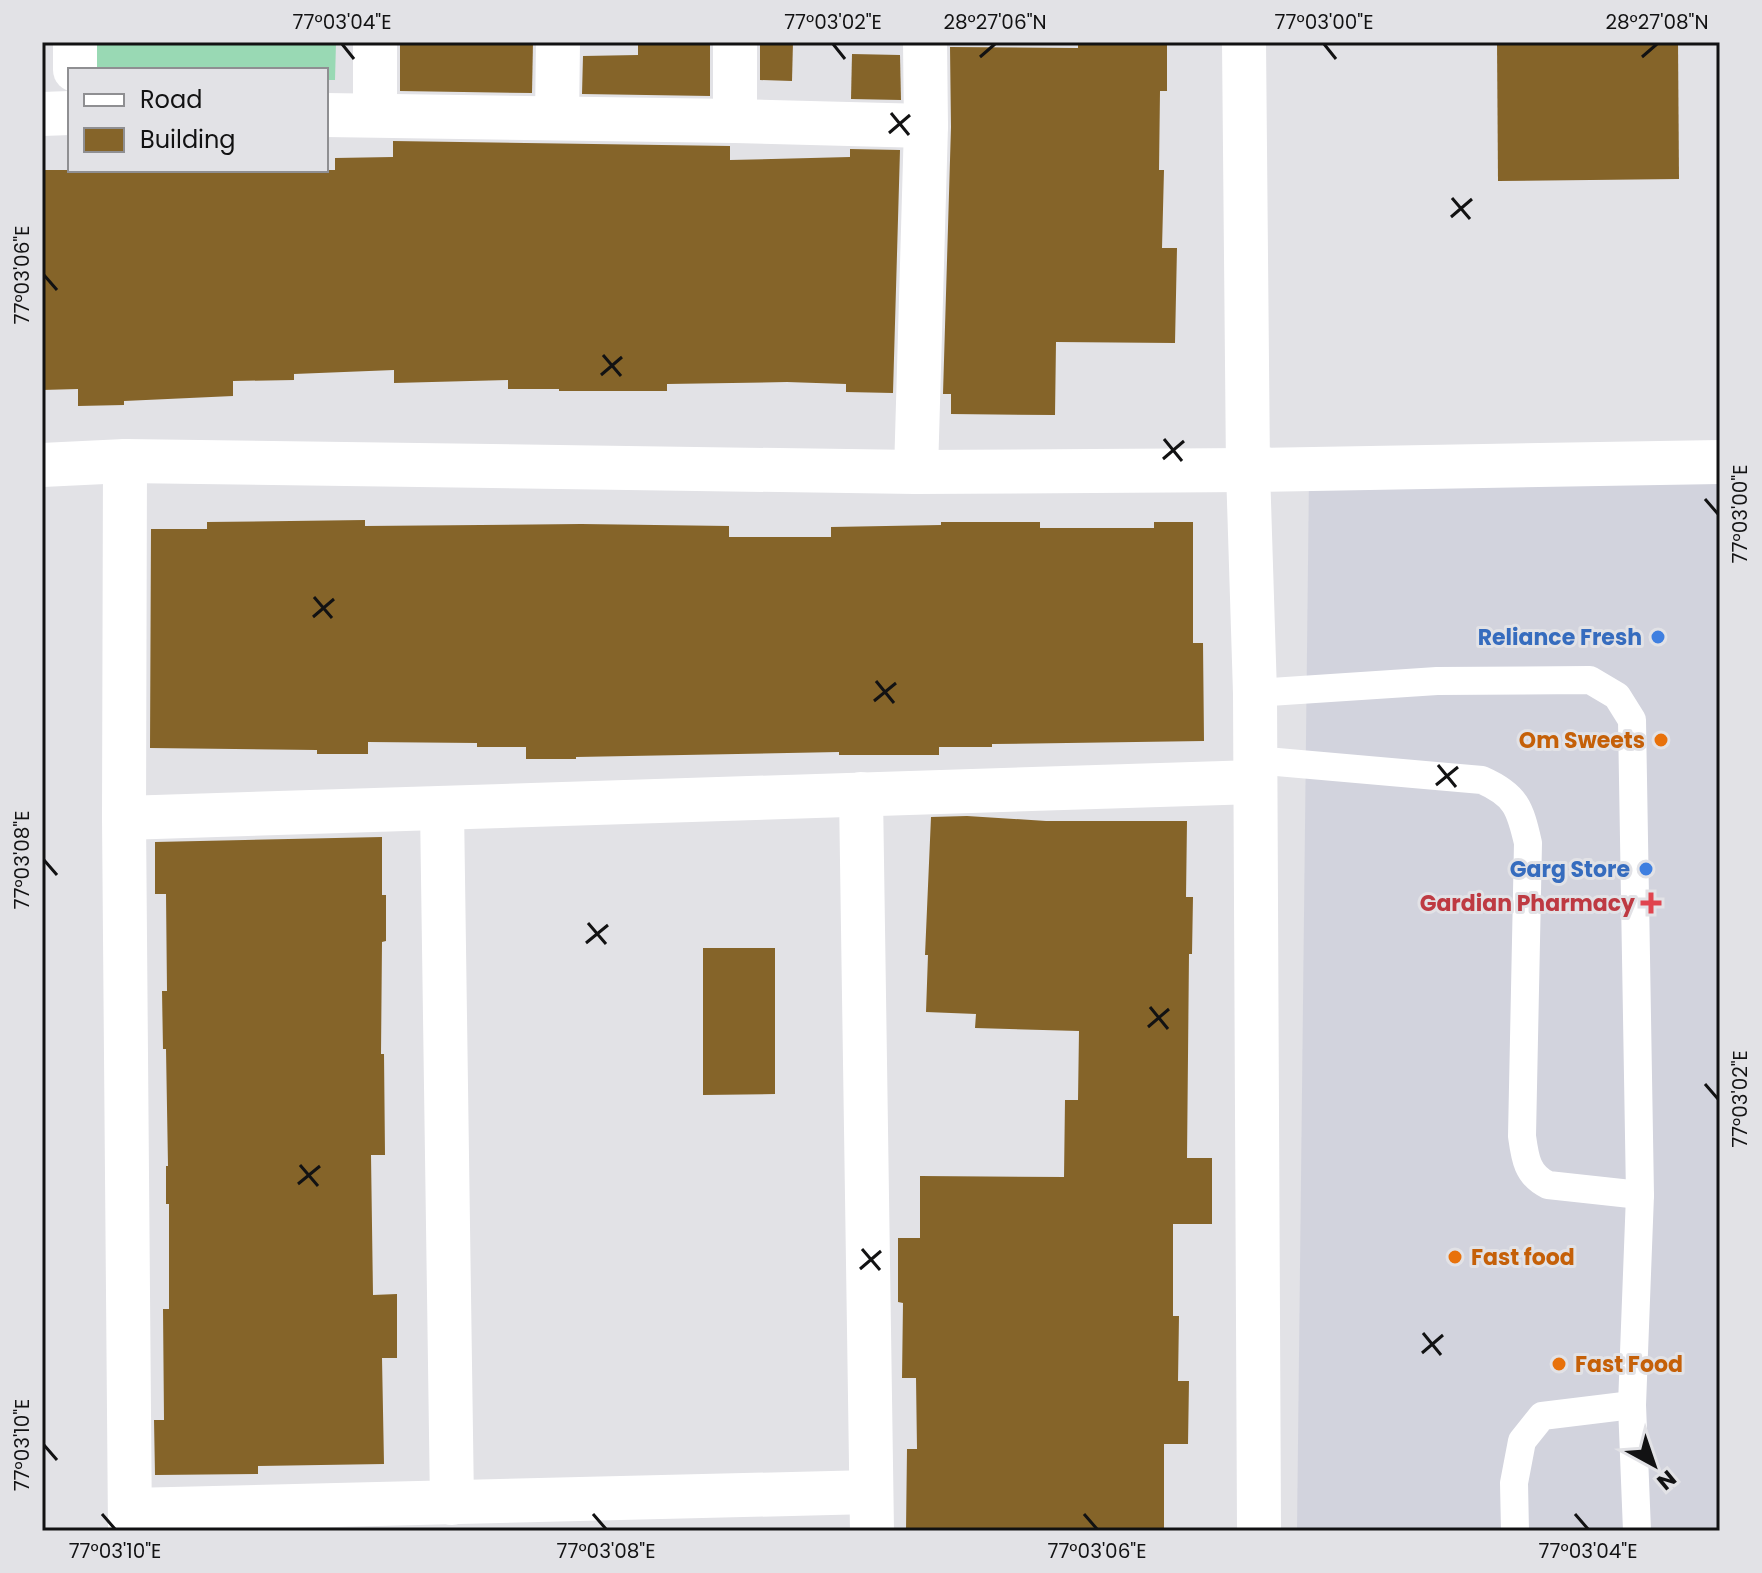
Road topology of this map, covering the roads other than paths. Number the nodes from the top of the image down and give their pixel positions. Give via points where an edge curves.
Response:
1 (75, 42) edge
2 (375, 42) edge
3 (558, 42) edge
4 (735, 42) edge
5 (925, 42) edge
6 (1244, 42) edge
7 (75, 68) edge
8 (68, 113) edge
9 (42, 114) edge
10 (328, 115) edge
11 (375, 115) junction
12 (557, 118) junction
13 (735, 121) junction
14 (926, 126) junction
15 (125, 461) junction
16 (1720, 462) edge
17 (42, 465) edge
18 (1248, 470) junction
19 (916, 472) junction
20 (1255, 693) junction
21 (1255, 771) junction
22 (861, 794) junction
23 (442, 808) junction
24 (124, 818) junction
25 (1640, 1195) junction
26 (1632, 1405) junction
27 (452, 1503) junction
28 (872, 1512) edge
29 (130, 1521) edge
30 (1259, 1531) edge
31 (1515, 1531) edge
32 (1637, 1531) edge

1 - 7 street
2 - 11 street
3 - 12 street
4 - 13 street
5 - 14 street
6 - 18 street
8 - 9 street
10 - 11 street
11 - 12 street
12 - 13 street
13 - 14 street
14 - 19 street
15 - 17 street
15 - 19 street
15 - 24 street
16 - 18 street
18 - 19 street
18 - 20 street
20 - 21 street
20 - 25 lane via 1437,681 1590,680 1617,696 1632,720
21 - 22 street
21 - 25 lane via 1482,780 1504,790 1521,811 1528,843 1522,1136 1529,1169 1548,1185
21 - 30 street
22 - 23 street
22 - 28 street
23 - 24 street
23 - 27 street
24 - 29 street
25 - 26 lane
26 - 31 lane via 1542,1416 1522,1441 1514,1483
26 - 32 lane
27 - 28 street
27 - 29 street

